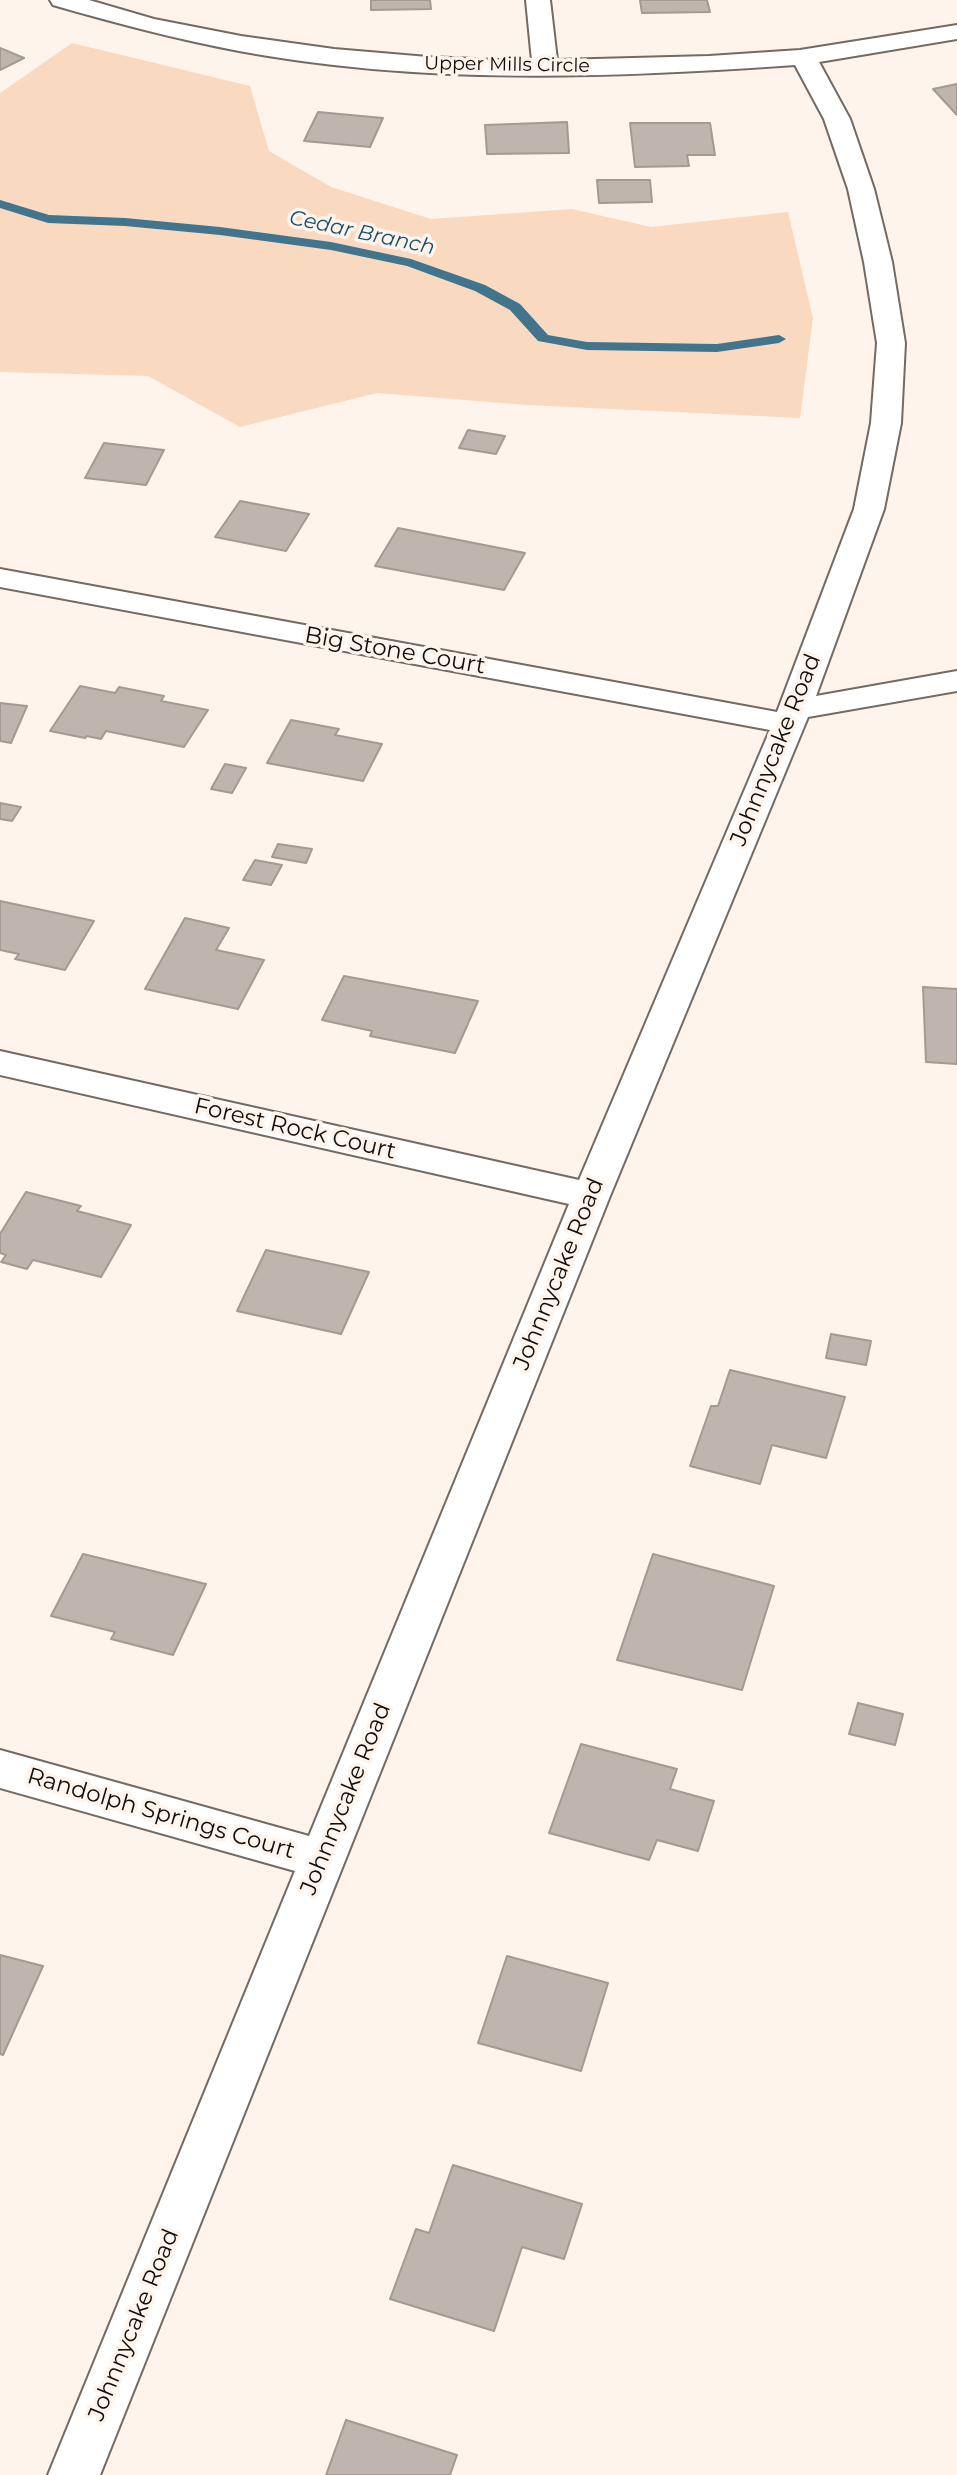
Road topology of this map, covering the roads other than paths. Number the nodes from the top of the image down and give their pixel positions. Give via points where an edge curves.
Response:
1 (62, 0) edge
2 (538, 0) edge
3 (957, 32) edge
4 (803, 57) junction
5 (545, 67) junction
6 (0, 578) edge
7 (957, 681) edge
8 (792, 716) junction
9 (0, 1063) edge
10 (591, 1196) junction
11 (0, 1769) edge
12 (321, 1859) junction
13 (74, 2475) edge

1 - 5 street, Upper Mills Circle via 235,42 343,58
2 - 5 street
3 - 4 street, Upper Mills Circle
4 - 5 street, Upper Mills Circle
4 - 8 street, Johnnycake Road via 837,119 861,189 891,343 886,423 869,509
6 - 8 street, Big Stone Court
7 - 8 street
8 - 10 street, Johnnycake Road
9 - 10 street, Forest Rock Court
10 - 12 street, Johnnycake Road
11 - 12 street, Randolph Springs Court
12 - 13 street, Johnnycake Road

